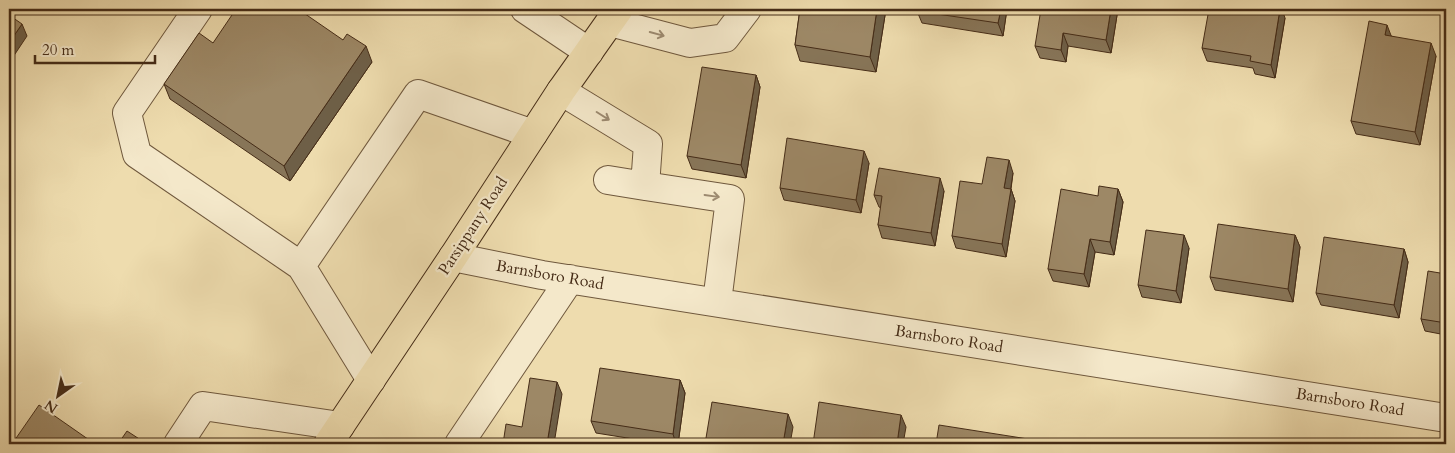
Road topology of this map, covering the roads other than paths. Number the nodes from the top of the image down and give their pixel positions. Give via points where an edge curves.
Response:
1 (198, 9) edge
2 (525, 9) edge
3 (747, 9) edge
4 (614, 15) edge
5 (589, 52) junction
6 (562, 90) junction
7 (533, 134) junction
8 (608, 180) dead end
9 (645, 186) junction
10 (453, 257) junction
11 (301, 266) junction
12 (570, 279) junction
13 (717, 302) junction
14 (371, 380) junction
15 (1446, 418) edge
16 (334, 435) edge
17 (178, 444) edge
18 (459, 444) edge

1 - 11 street via 128,113 137,154
2 - 5 street
4 -> 3 street via 690,43 725,38
4 - 5 main road, Parsippany Road
5 - 6 main road, Parsippany Road
6 - 7 main road, Parsippany Road
6 -> 9 street via 648,144
7 - 10 main road, Parsippany Road
7 - 11 street via 418,94
8 - 9 street
9 -> 13 street via 730,199
10 - 12 street, Barnsboro Road
10 - 14 main road, Parsippany Road
11 - 14 street
12 - 13 street, Barnsboro Road
12 - 18 street
13 - 15 street, Barnsboro Road
14 - 16 main road, Parsippany Road
16 - 17 street via 203,406

